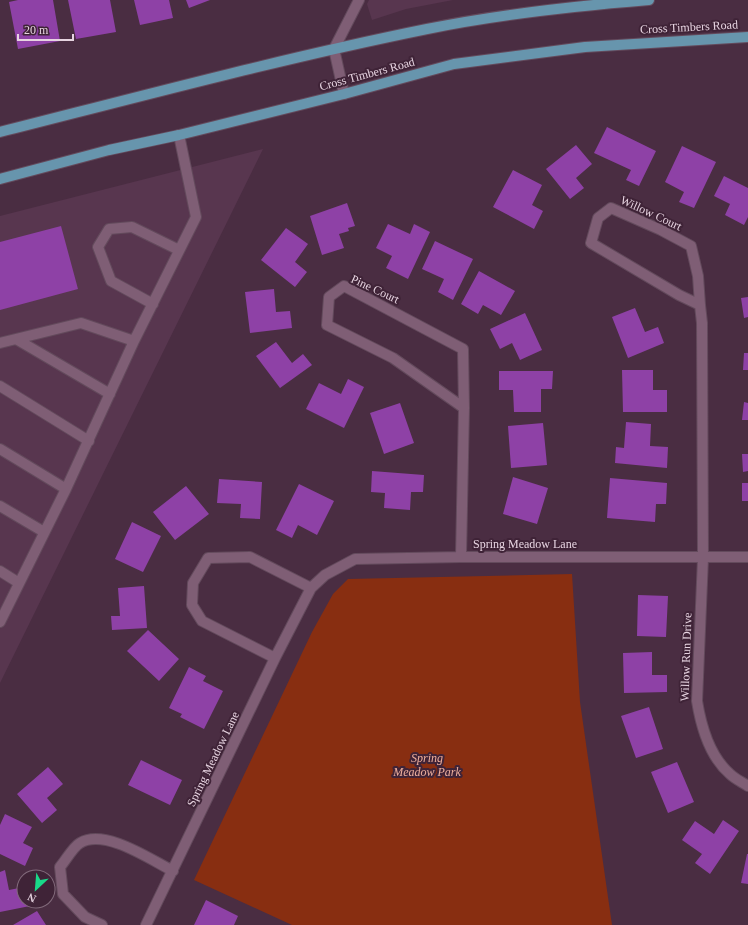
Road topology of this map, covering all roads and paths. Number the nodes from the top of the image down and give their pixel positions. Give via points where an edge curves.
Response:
1 (359, 0) edge
2 (649, 0) edge
3 (748, 37) edge
4 (334, 49) junction
5 (344, 94) junction
6 (0, 132) edge
7 (179, 135) junction
8 (0, 179) edge
9 (179, 250) junction
10 (153, 304) junction
11 (700, 305) junction
12 (16, 339) junction
13 (134, 341) junction
14 (0, 344) edge
15 (0, 386) edge
16 (110, 394) junction
17 (464, 408) junction
18 (89, 441) junction
19 (0, 449) edge
20 (66, 489) junction
21 (0, 506) edge
22 (44, 532) junction
23 (461, 557) junction
24 (748, 557) edge
25 (703, 558) junction
26 (0, 571) edge
27 (19, 582) junction
28 (311, 588) junction
29 (0, 622) edge
30 (275, 658) junction
31 (748, 786) edge
32 (173, 871) junction
33 (102, 925) edge
34 (146, 925) edge

1 - 4 street
2 - 4 main road via 485,19 428,28
3 - 5 main road, Cross Timbers Road via 585,47 454,64
4 - 5 street
4 - 6 main road
5 - 7 main road, Cross Timbers Road
7 - 8 main road, Cross Timbers Road via 109,150
7 - 9 street via 196,217
9 - 10 street
9 - 10 street via 132,227 108,229 98,247 111,281
10 - 13 street
11 - 11 street, Willow Court via 591,242 598,218 611,208 691,246 698,276
11 - 25 street, Willow Court
12 - 13 street via 81,323
12 - 14 street
12 - 16 street
13 - 16 street
15 - 18 street
16 - 18 street
17 - 17 street, Pine Court via 392,358 328,325 329,297 344,286 463,350
17 - 23 street, Pine Court
18 - 20 street
19 - 20 street
20 - 22 street
21 - 22 street
22 - 27 street
23 - 25 street, Spring Meadow Lane
23 - 28 street, Spring Meadow Lane via 356,559 325,575
24 - 25 street, Spring Meadow Lane
25 - 31 street, Willow Run Drive via 697,700 700,722 706,739 729,774
26 - 27 street
27 - 29 street
28 - 30 street, Spring Meadow Lane
28 - 30 street via 250,557 208,558 194,583 192,605 202,621
30 - 32 street, Spring Meadow Lane
32 - 33 street via 122,845 99,838 79,843 60,867 63,894 85,918
32 - 34 street, Spring Meadow Lane

